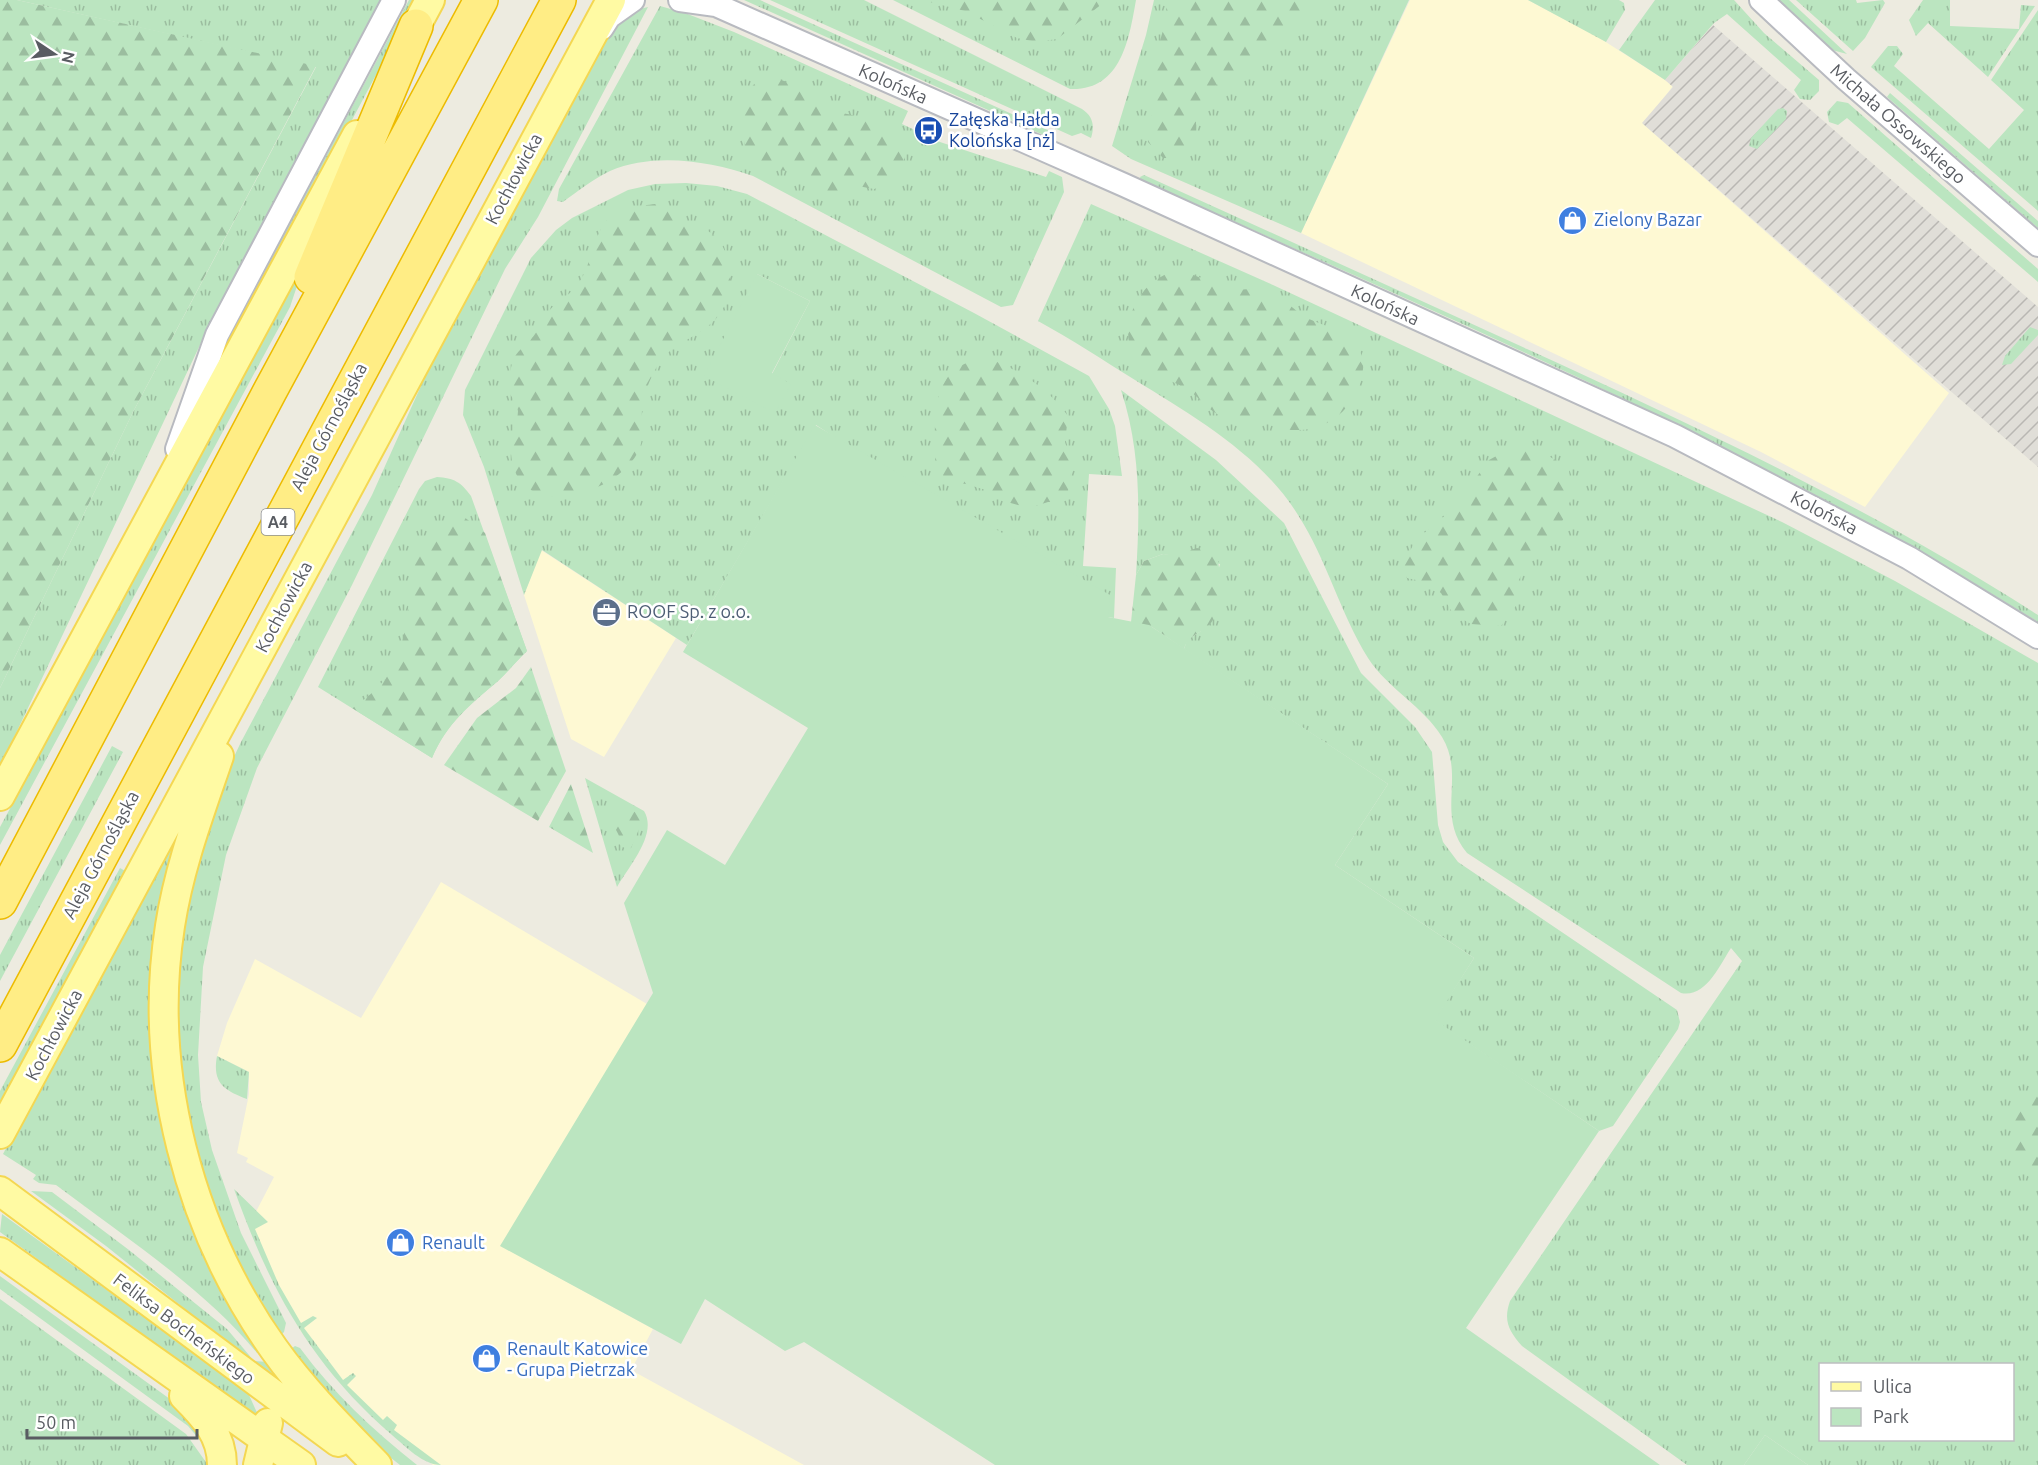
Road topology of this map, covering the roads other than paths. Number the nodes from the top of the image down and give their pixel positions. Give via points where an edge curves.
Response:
1 (394, 0) edge
2 (482, 0) edge
3 (559, 0) edge
4 (611, 0) edge
5 (633, 0) edge
6 (680, 0) edge
7 (1761, 0) edge
8 (713, 3) edge
9 (423, 13) edge
10 (568, 79) junction
11 (2038, 245) edge
12 (270, 391) junction
13 (161, 494) junction
14 (2038, 637) edge
15 (246, 677) junction
16 (0, 796) edge
17 (0, 902) edge
18 (0, 1045) edge
19 (0, 1134) edge
20 (5, 1195) edge
21 (0, 1252) edge
22 (128, 1342) junction
23 (255, 1382) junction
24 (261, 1452) edge
25 (222, 1465) edge
26 (301, 1465) edge
27 (369, 1465) edge
28 (376, 1465) edge

1 - 13 street via 217,335
2 - 12 highway
3 - 18 highway, Aleja Górnośląska / A4
4 - 10 main road, Kochłowicka
5 - 10 street via 609,17
6 - 8 street, Kolońska
7 - 11 street, Michała Ossowskiego
8 - 14 street, Kolońska via 1675,436 1909,558
9 - 12 highway via 313,271
9 - 13 main road
10 - 15 main road, Kochłowicka
12 - 17 highway
13 - 16 main road
15 - 19 main road, Kochłowicka
15 - 28 main road via 182,864 170,927 164,994 176,1122 190,1181 212,1240 241,1297 274,1350
20 - 23 main road, Feliksa Bocheńskiego
21 - 22 main road
22 - 24 main road
22 - 25 main road via 210,1422
23 - 24 main road via 266,1401 268,1418
23 - 27 main road, Feliksa Bocheńskiego
24 - 26 main road

